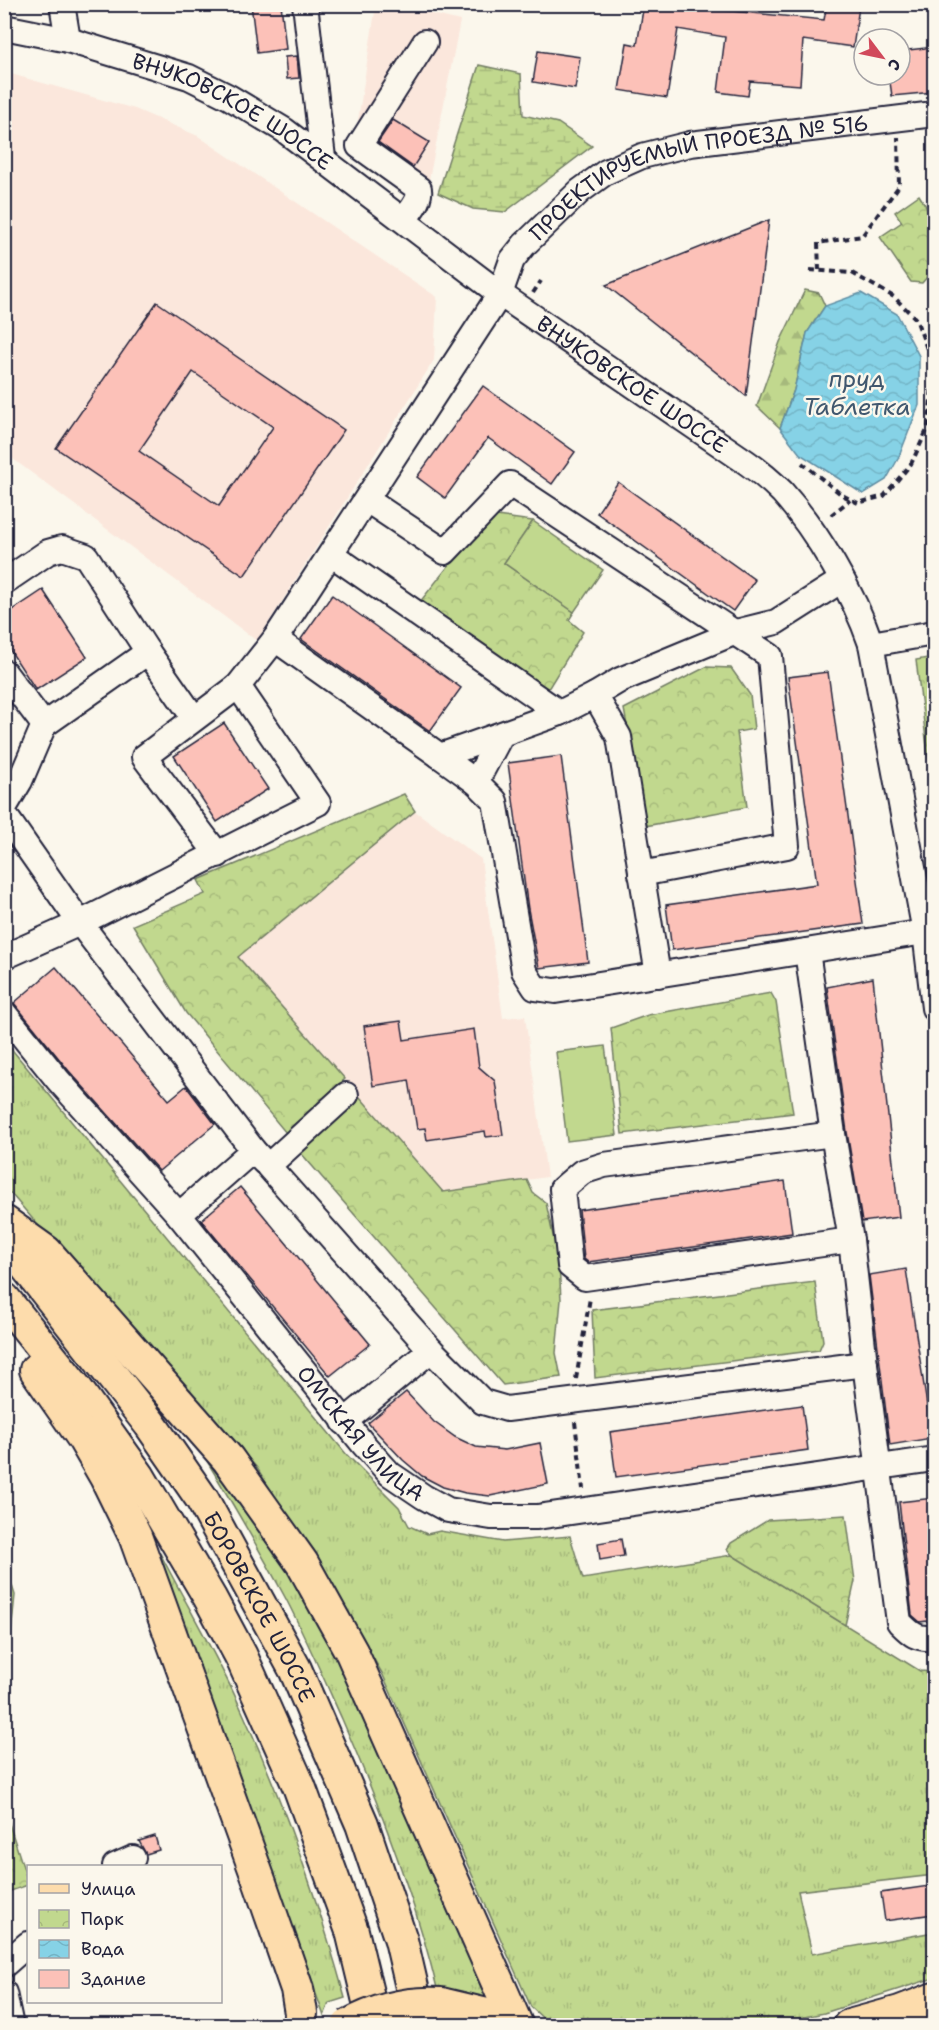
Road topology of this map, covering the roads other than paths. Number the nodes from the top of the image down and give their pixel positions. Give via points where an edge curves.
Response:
1 (62, 4) edge
2 (305, 4) edge
3 (4, 27) edge
4 (68, 40) junction
5 (425, 42) dead end
6 (934, 114) edge
7 (323, 158) junction
8 (404, 220) junction
9 (500, 294) junction
10 (367, 500) junction
11 (331, 554) junction
12 (842, 580) junction
13 (4, 582) edge
14 (776, 622) junction
15 (736, 632) junction
16 (934, 633) edge
17 (275, 639) junction
18 (871, 644) junction
19 (148, 652) junction
20 (770, 656) junction
21 (4, 672) edge
22 (238, 686) junction
23 (595, 695) junction
24 (560, 713) junction
25 (194, 718) junction
26 (44, 725) junction
27 (501, 735) junction
28 (440, 756) junction
29 (476, 782) junction
30 (4, 808) edge
31 (4, 814) edge
32 (218, 855) junction
33 (642, 874) junction
34 (80, 923) junction
35 (925, 932) junction
36 (807, 951) junction
37 (4, 957) edge
38 (658, 975) junction
39 (934, 1008) edge
40 (4, 1013) edge
41 (346, 1095) dead end
42 (833, 1134) junction
43 (260, 1158) junction
44 (178, 1215) junction
45 (4, 1222) edge
46 (4, 1238) edge
47 (851, 1240) junction
48 (4, 1299) edge
49 (4, 1311) edge
50 (431, 1350) junction
51 (865, 1364) junction
52 (344, 1422) junction
53 (934, 1460) edge
54 (878, 1467) junction
55 (934, 1638) edge
56 (27, 1945) edge
57 (4, 1965) edge
58 (4, 1994) edge
59 (934, 1999) edge
60 (431, 2015) edge
61 (11, 2025) edge
62 (300, 2025) edge
63 (348, 2025) edge
64 (375, 2025) edge
65 (516, 2025) edge
66 (849, 2025) edge

1 - 4 street
2 - 7 street
3 - 4 street, ВНУКОВСКОЕ ШОССЕ
4 - 7 street, ВНУКОВСКОЕ ШОССЕ via 189,77 284,130
5 - 8 street via 359,146 419,189 421,193
6 - 9 street, ПРОЕКТИРУЕМЫЙ ПРОЕЗД № 516 via 690,144 642,156 606,172 580,191 524,244 512,260
7 - 8 street, ВНУКОВСКОЕ ШОССЕ
8 - 9 street, ВНУКОВСКОЕ ШОССЕ
9 - 10 street, ПРОЕКТИРУЕМЫЙ ПРОЕЗД № 516
9 - 12 street, ВНУКОВСКОЕ ШОССЕ via 764,476 802,517
10 - 11 street, ПРОЕКТИРУЕМЫЙ ПРОЕЗД № 516
10 - 15 street via 446,552 510,484
11 - 17 street, ПРОЕКТИРУЕМЫЙ ПРОЕЗД № 516
11 - 24 street
12 - 14 street
12 - 18 street, ВНУКОВСКОЕ ШОССЕ
13 - 19 street via 48,552 62,548 86,555
14 - 15 street
14 - 20 street
15 - 20 street
15 - 23 street via 620,680
16 - 18 street
17 - 22 street, ПРОЕКТИРУЕМЫЙ ПРОЕЗД № 516
17 - 28 street
18 - 35 street, ВНУКОВСКОЕ ШОССЕ
19 - 25 street
19 - 26 street
20 - 33 street via 787,846
21 - 26 street
22 - 25 street, ПРОЕКТИРУЕМЫЙ ПРОЕЗД № 516
22 - 32 street via 318,803
23 - 24 street
23 - 33 street via 619,736
24 - 27 street
25 - 32 street, ПРОЕКТИРУЕМЫЙ ПРОЕЗД № 516 via 144,757
26 - 30 street
27 - 28 street
27 - 29 street
28 - 29 street
29 - 38 street via 495,801 524,971 536,988 555,992
31 - 34 street
32 - 34 street
33 - 38 street
34 - 37 street
34 - 43 street
35 - 36 street
35 - 39 street, ВНУКОВСКОЕ ШОССЕ
36 - 38 street
36 - 42 street
40 - 44 street, ОМСКАЯ УЛИЦА
41 - 43 street
42 - 47 street
42 - 47 street via 582,1172 562,1189 570,1266 585,1278
43 - 44 street
43 - 50 street
44 - 52 street, ОМСКАЯ УЛИЦА
45 - 65 main road via 46,1252 228,1459 302,1563 352,1653
46 - 60 main road, БОРОВСКОЕ ШОССЕ via 150,1424 202,1499 295,1669 362,1824
47 - 51 street
48 - 64 main road, БОРОВСКОЕ ШОССЕ via 139,1477 241,1656 307,1807 352,1931
49 - 62 main road via 35,1369 89,1449 135,1536 297,1989
50 - 51 street via 483,1402 507,1409
50 - 52 street
51 - 54 street
52 - 54 street, ОМСКАЯ УЛИЦА via 390,1474 424,1497 448,1510 491,1517 537,1517
53 - 54 street, ОМСКАЯ УЛИЦА
54 - 55 street via 899,1622 920,1638
56 - 57 street
58 - 61 street
59 - 66 main road
60 - 63 main road, bridge via 408,2004
60 - 65 main road via 473,2011

